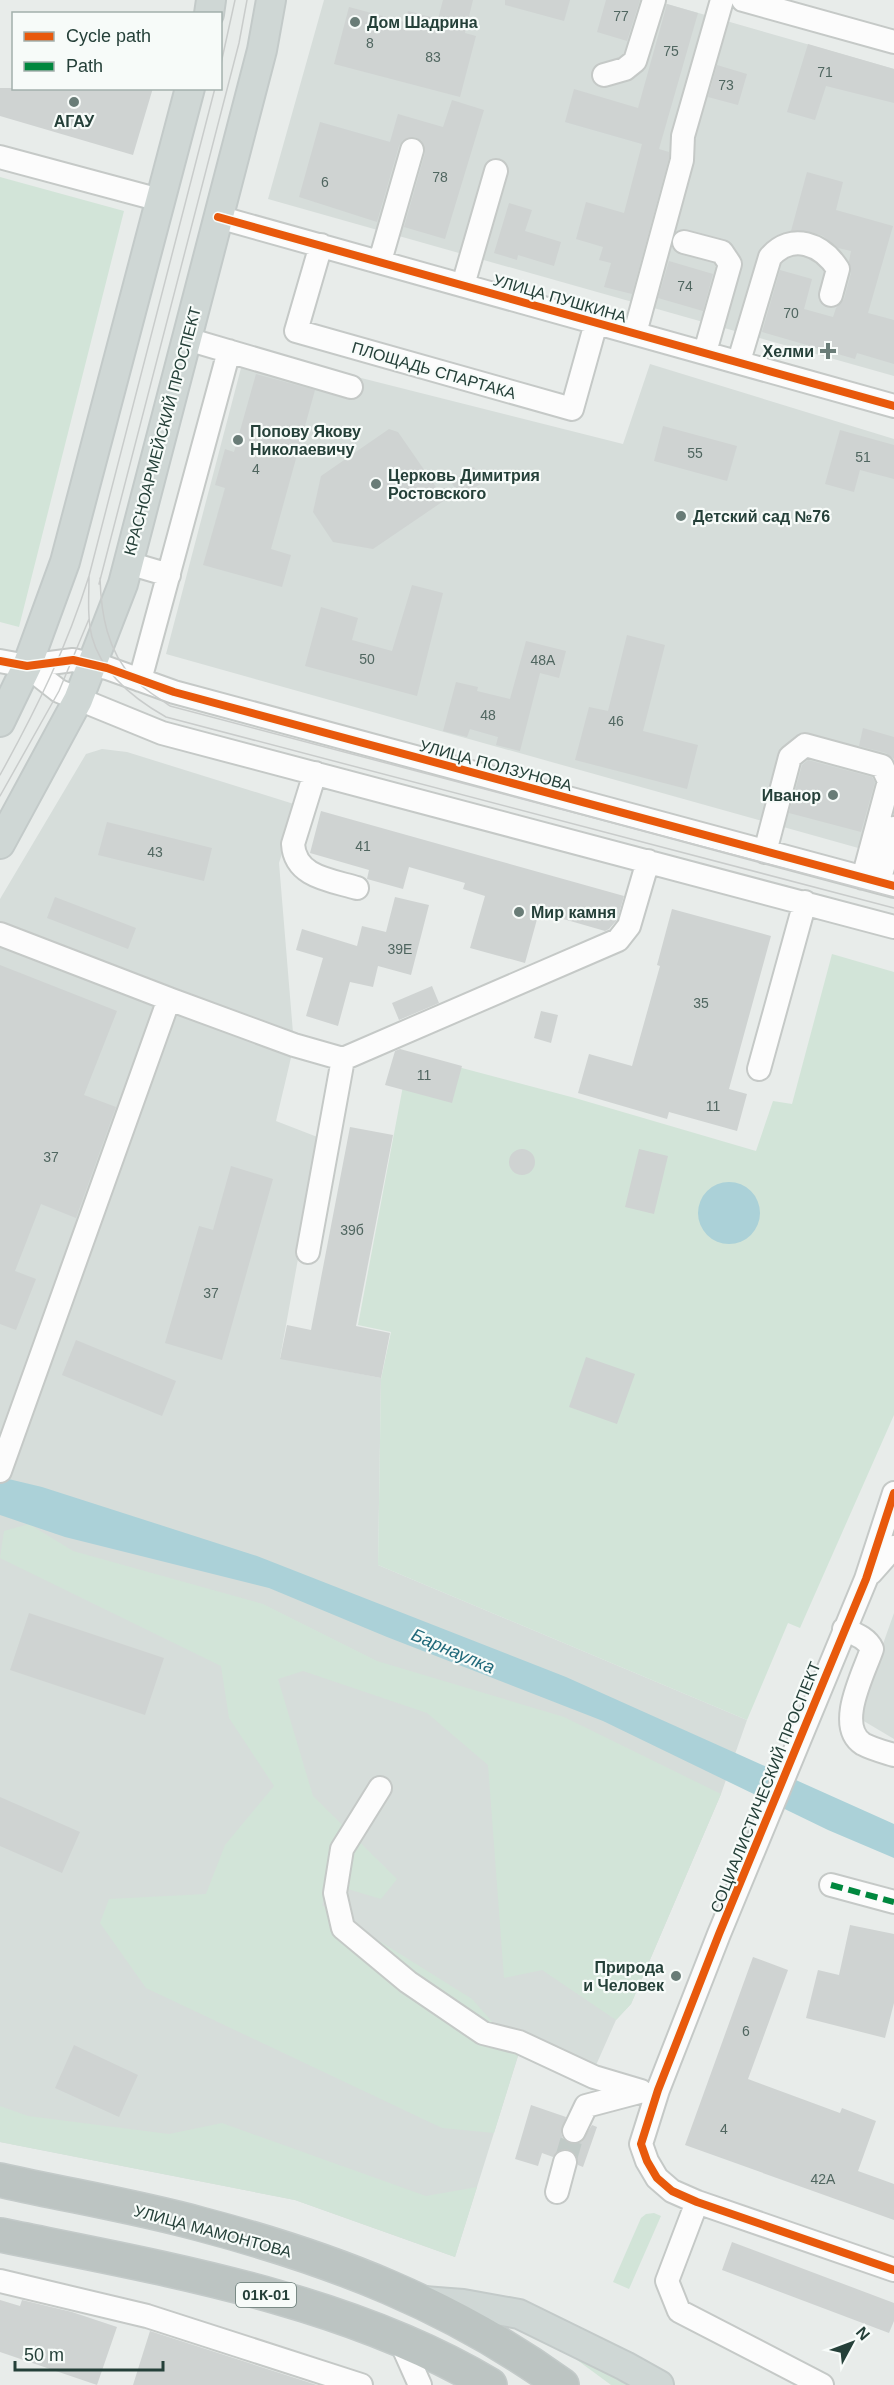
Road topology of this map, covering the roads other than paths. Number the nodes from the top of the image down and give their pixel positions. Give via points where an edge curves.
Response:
1 (271, 0) edge
2 (654, 0) edge
3 (722, 0) edge
4 (742, 0) edge
5 (894, 42) edge
6 (604, 75) dead end
7 (189, 90) edge
8 (412, 150) dead end
9 (0, 157) edge
10 (496, 171) dead end
11 (160, 200) junction
12 (218, 217) junction
13 (684, 242) dead end
14 (321, 245) junction
15 (380, 261) junction
16 (463, 285) junction
17 (831, 295) dead end
18 (596, 323) junction
19 (635, 333) junction
20 (187, 339) junction
21 (229, 351) junction
22 (705, 352) junction
23 (739, 361) junction
24 (351, 387) dead end
25 (894, 406) edge
26 (128, 563) junction
27 (169, 575) junction
28 (13, 663) edge
29 (93, 664) junction
30 (140, 680) junction
31 (78, 700) junction
32 (0, 722) edge
33 (315, 773) junction
34 (894, 828) edge
35 (0, 843) edge
36 (765, 852) junction
37 (648, 861) junction
38 (879, 882) edge
39 (357, 888) dead end
40 (805, 902) junction
41 (894, 927) edge
42 (0, 934) edge
43 (169, 999) junction
44 (343, 1059) junction
45 (759, 1069) dead end
46 (308, 1252) dead end
47 (0, 1471) edge
48 (894, 1493) edge
49 (894, 1547) edge
50 (866, 1579) junction
51 (844, 1629) junction
52 (894, 1755) edge
53 (380, 1788) dead end
54 (831, 1885) dead end
55 (894, 1902) edge
56 (650, 2091) junction
57 (574, 2131) tunnel mouth
58 (565, 2162) tunnel mouth
59 (0, 2180) edge
60 (557, 2192) dead end
61 (697, 2202) junction
62 (10, 2239) edge
63 (894, 2270) edge
64 (0, 2281) edge
65 (420, 2300) junction
66 (399, 2338) junction
67 (361, 2385) edge
68 (420, 2385) edge
69 (490, 2385) edge
70 (562, 2385) edge
71 (659, 2385) edge
72 (822, 2385) edge

1 - 12 main road, КРАСНОАРМЕЙСКИЙ ПРОСПЕКТ via 262,50
2 - 6 street via 635,61 625,69
3 - 19 street via 682,136 682,160
4 - 5 street
7 - 11 main road
8 - 15 street
9 - 11 street
10 - 16 street
11 - 28 main road via 65,562
12 - 14 street, УЛИЦА ПУШКИНА
12 - 20 main road, КРАСНОАРМЕЙСКИЙ ПРОСПЕКТ
13 - 22 street via 722,252 730,264
14 - 15 street, УЛИЦА ПУШКИНА
14 - 18 street, ПЛОЩАДЬ СПАРТАКА via 296,331 572,409
15 - 16 street, УЛИЦА ПУШКИНА
16 - 18 street, УЛИЦА ПУШКИНА
17 - 23 street via 838,269 822,250 795,243 777,249 770,257
18 - 19 street, УЛИЦА ПУШКИНА
19 - 22 street, УЛИЦА ПУШКИНА
20 - 21 street
20 - 26 main road, КРАСНОАРМЕЙСКИЙ ПРОСПЕКТ
21 - 24 street
21 - 27 street
22 - 23 street, УЛИЦА ПУШКИНА
23 - 25 street, УЛИЦА ПУШКИНА
26 - 27 street
26 - 29 main road, КРАСНОАРМЕЙСКИЙ ПРОСПЕКТ
27 - 30 street
28 - 29 street, УЛИЦА ПОЛЗУНОВА via 59,660
28 - 31 street
28 - 32 main road
29 - 30 street, УЛИЦА ПОЛЗУНОВА
29 - 31 main road, КРАСНОАРМЕЙСКИЙ ПРОСПЕКТ
30 - 36 street, УЛИЦА ПОЛЗУНОВА
31 - 33 street via 162,733
31 - 35 main road, КРАСНОАРМЕЙСКИЙ ПРОСПЕКТ
33 - 37 street
33 - 39 street via 293,844 294,854 309,874
34 - 38 street
36 - 38 street, УЛИЦА ПОЛЗУНОВА
36 - 38 street via 790,757 805,745 882,766 889,781
37 - 40 street
37 - 44 street via 629,926 618,940
40 - 41 street
40 - 45 street
42 - 43 street
43 - 44 street
43 - 47 street
44 - 46 street
48 - 50 street, СОЦИАЛИСТИЧЕСКИЙ ПРОСПЕКТ
49 - 50 street
50 - 51 street, СОЦИАЛИСТИЧЕСКИЙ ПРОСПЕКТ
51 - 52 street via 858,1635 872,1649 850,1714 850,1725 863,1744
51 - 56 street, СОЦИАЛИСТИЧЕСКИЙ ПРОСПЕКТ
53 - 56 street via 342,1848 335,1893 343,1928 408,1982 483,2033 519,2042 594,2077
54 - 55 street
56 - 57 street via 586,2106
56 - 61 street, СОЦИАЛИСТИЧЕСКИЙ ПРОСПЕКТ via 642,2144 647,2161 657,2178 672,2191
58 - 60 street
59 - 65 highway, УЛИЦА МАМОНТОВА via 198,2223 348,2270
61 - 63 street, СОЦИАЛИСТИЧЕСКИЙ ПРОСПЕКТ
61 - 72 street via 668,2281 679,2311
62 - 66 highway, 01К-01 via 177,2272
64 - 67 street via 147,2316
65 - 70 highway, УЛИЦА МАМОНТОВА via 474,2327
65 - 71 main road via 519,2314
66 - 68 street
66 - 69 highway, 01К-01

